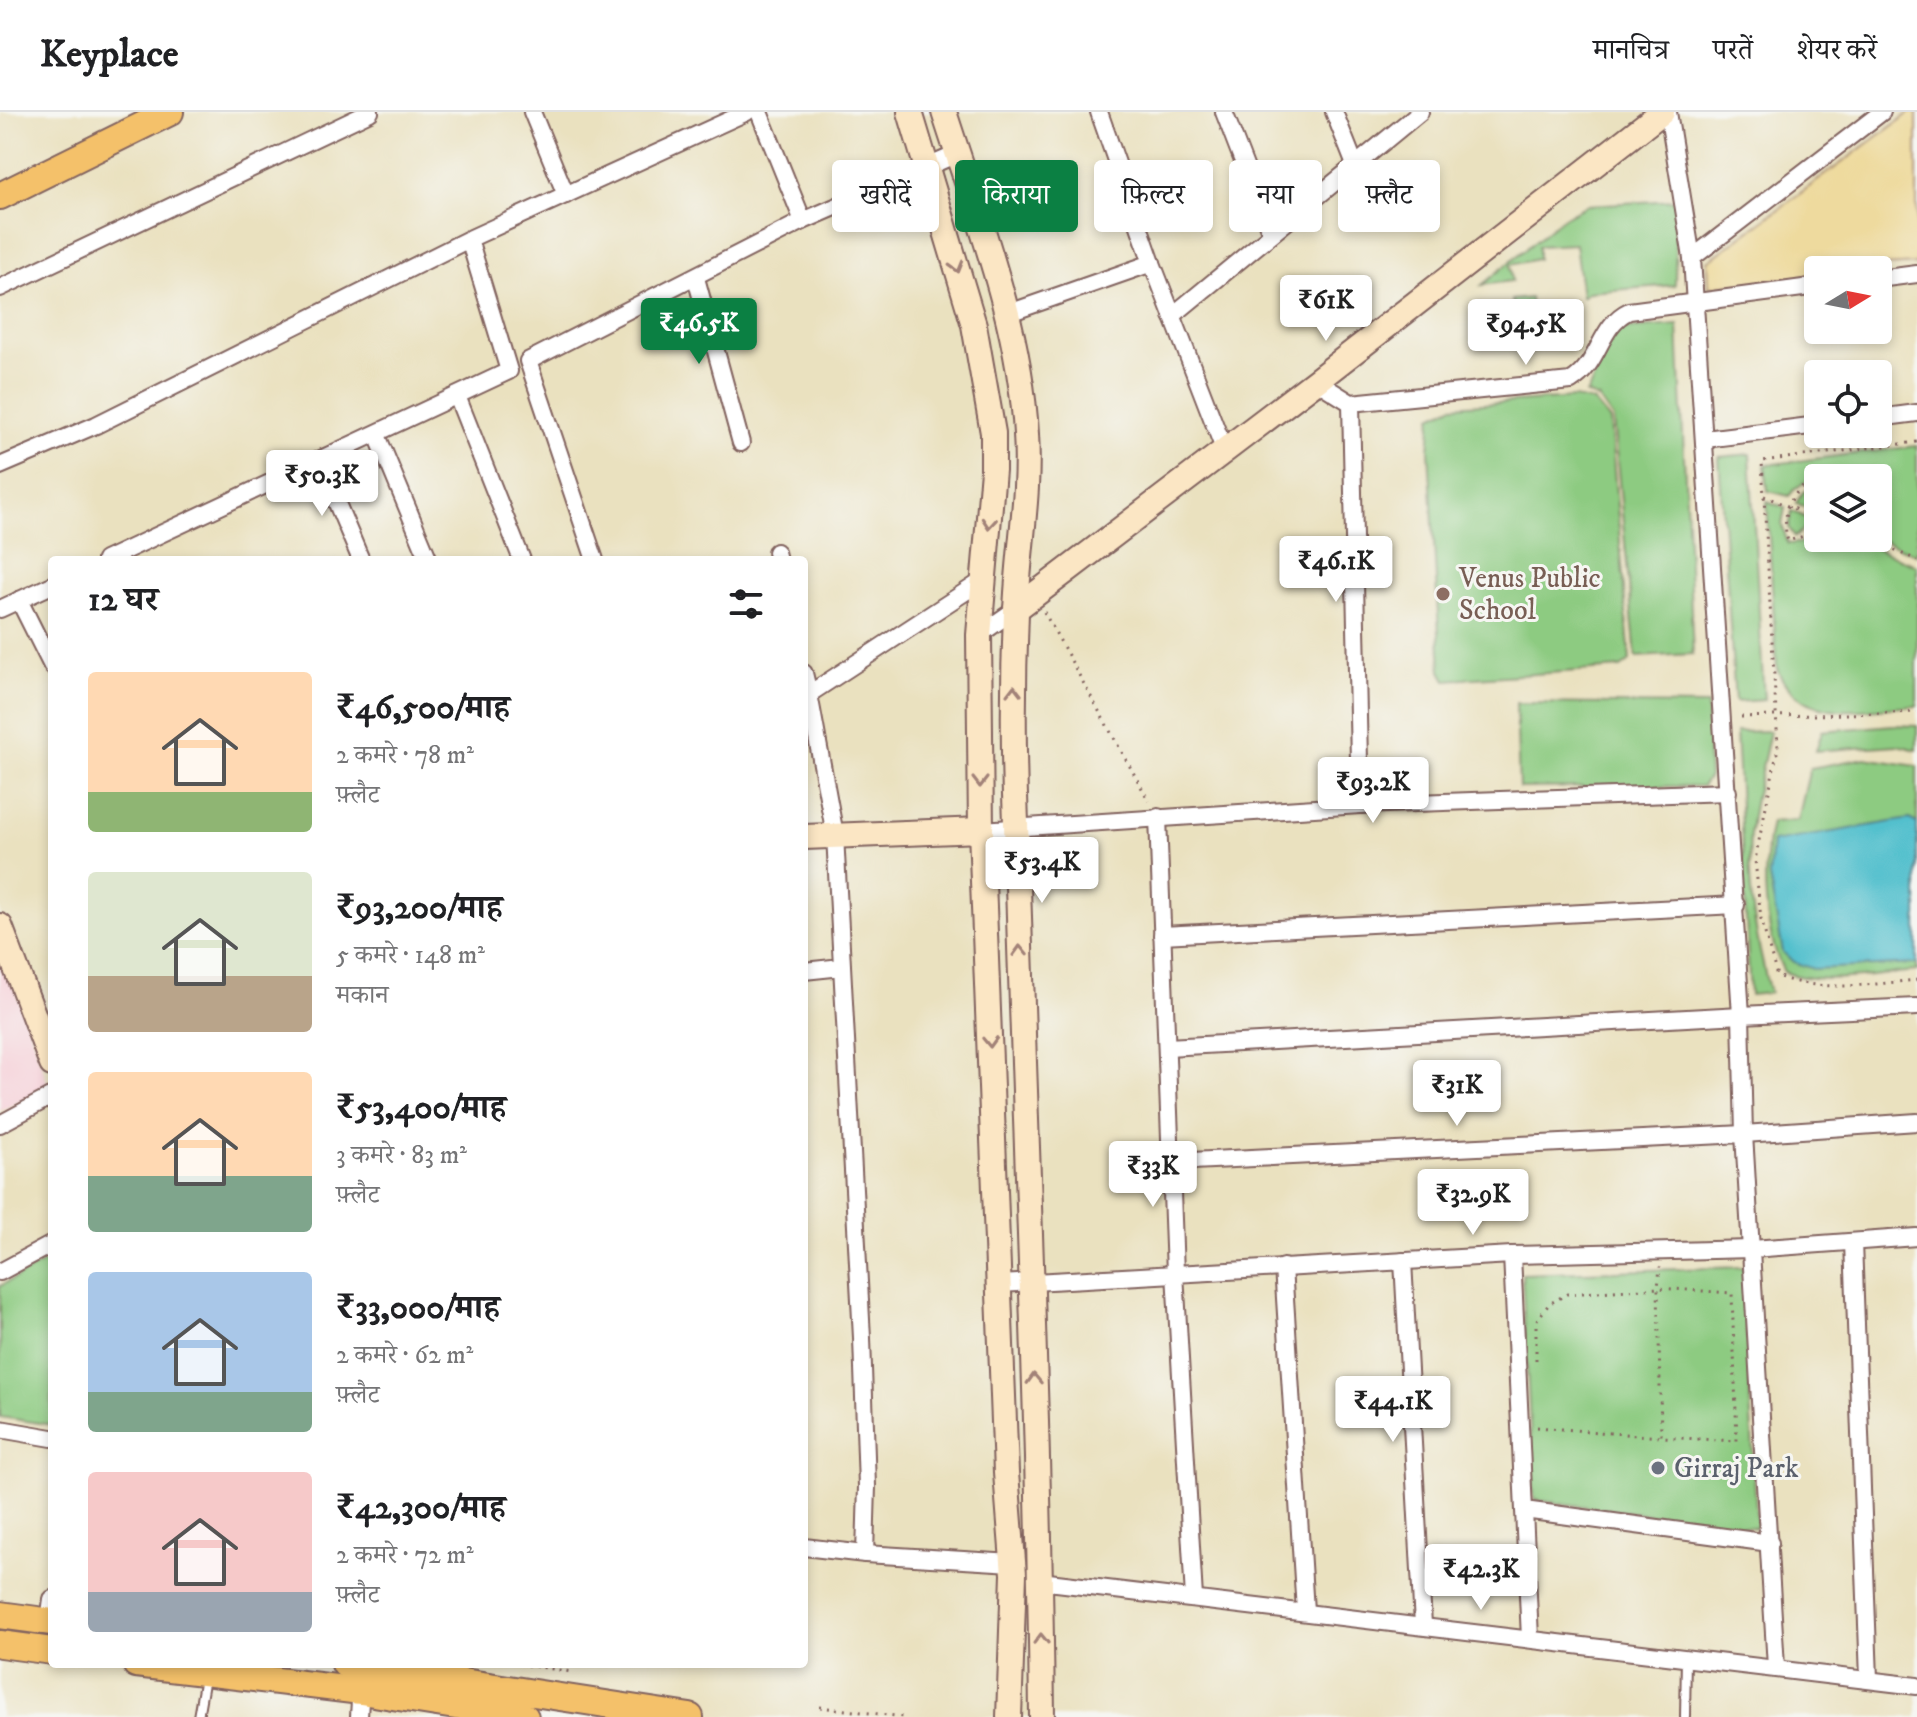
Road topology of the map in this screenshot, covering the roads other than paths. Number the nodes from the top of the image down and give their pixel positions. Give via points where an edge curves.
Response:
1 (170, 112) edge
2 (370, 112) edge
3 (532, 112) edge
4 (747, 112) edge
5 (759, 112) edge
6 (910, 112) edge
7 (944, 112) edge
8 (1099, 112) edge
9 (1224, 112) edge
10 (1334, 112) edge
11 (1420, 112) edge
12 (1665, 112) edge
13 (1882, 112) edge
14 (957, 154) junction
15 (926, 160) edge
16 (1353, 160) edge
17 (1361, 160) edge
18 (939, 161) edge
19 (1338, 179) edge
20 (566, 195) junction
21 (0, 196) edge
22 (939, 203) edge
23 (832, 208) edge
24 (803, 221) junction
25 (1271, 234) junction
26 (469, 239) junction
27 (1692, 258) junction
28 (1152, 263) junction
29 (1917, 274) edge
30 (1892, 277) edge
31 (696, 278) junction
32 (0, 288) edge
33 (1804, 288) edge
34 (1696, 301) junction
35 (1006, 314) junction
36 (1172, 316) junction
37 (528, 361) junction
38 (509, 371) junction
39 (1316, 381) junction
40 (457, 396) junction
41 (1351, 403) junction
42 (1917, 413) edge
43 (1892, 416) edge
44 (1804, 427) edge
45 (377, 435) junction
46 (1705, 439) junction
47 (741, 443) dead end
48 (1224, 449) junction
49 (319, 461) junction
50 (0, 466) edge
51 (114, 556) edge
52 (359, 556) edge
53 (427, 556) edge
54 (520, 556) edge
55 (594, 556) edge
56 (985, 579) junction
57 (48, 587) edge
58 (19, 600) junction
59 (1025, 602) junction
60 (0, 609) edge
61 (979, 635) junction
62 (48, 658) edge
63 (808, 690) edge
64 (809, 694) junction
65 (1728, 792) junction
66 (1360, 805) junction
67 (1158, 817) junction
68 (1016, 828) junction
69 (981, 830) junction
70 (835, 835) junction
71 (808, 837) edge
72 (1736, 905) junction
73 (0, 926) edge
74 (1162, 935) junction
75 (842, 967) junction
76 (808, 971) edge
77 (1917, 1007) edge
78 (1741, 1015) junction
79 (1167, 1047) junction
80 (48, 1053) edge
81 (48, 1098) edge
82 (1917, 1122) edge
83 (0, 1124) edge
84 (1744, 1134) junction
85 (1171, 1162) junction
86 (1917, 1237) edge
87 (1853, 1242) junction
88 (48, 1246) edge
89 (1752, 1249) junction
90 (1512, 1255) junction
91 (1403, 1261) junction
92 (1283, 1267) junction
93 (0, 1272) edge
94 (1175, 1273) junction
95 (1032, 1283) junction
96 (1000, 1284) junction
97 (0, 1429) edge
98 (48, 1437) edge
99 (1524, 1510) junction
100 (1770, 1543) junction
101 (808, 1547) edge
102 (865, 1554) junction
103 (1013, 1563) junction
104 (1040, 1581) junction
105 (1194, 1598) junction
106 (1305, 1611) junction
107 (48, 1614) edge
108 (0, 1615) edge
109 (1423, 1625) junction
110 (1530, 1638) junction
111 (0, 1644) edge
112 (48, 1650) edge
113 (1686, 1656) junction
114 (1776, 1667) junction
115 (206, 1669) edge
116 (1869, 1679) junction
117 (357, 1685) edge
118 (1917, 1686) edge
119 (198, 1717) edge
120 (525, 1717) edge
121 (690, 1717) edge
122 (1009, 1717) edge
123 (1042, 1717) edge
124 (1685, 1717) edge

1 - 21 main road
2 - 32 street
3 - 20 street
4 - 20 street
5 - 24 street
6 - 15 street
7 - 14 street
8 - 28 street
9 - 25 street
10 - 16 street
11 - 17 street
12 - 27 street
12 - 39 street
13 - 27 street
14 - 18 street
14 - 35 street
19 - 25 street
20 - 26 street
22 -> 56 street via 974,325 993,433
23 - 24 street
24 - 31 street
25 - 36 street
26 - 38 street
26 - 50 street via 96,425
27 - 34 street
28 - 35 street
28 - 36 street
29 - 30 street
31 - 37 street
31 - 47 street
33 - 34 street
34 - 41 street via 1619,316 1594,360 1571,381
34 - 46 street
35 - 59 street via 1021,388 1028,465
36 - 48 street
37 - 38 street
37 - 55 street
38 - 40 street
39 - 41 street
39 - 48 street
40 - 45 street
40 - 54 street
41 - 66 street
42 - 43 street
44 - 46 street
45 - 49 street
45 - 53 street
46 - 65 street
48 - 59 street
49 - 51 street
49 - 52 street
56 - 61 street
56 - 64 street
57 - 58 street
58 - 60 street
58 - 62 street
59 - 61 street
68 -> 59 street
61 -> 69 street
63 - 64 street
64 - 70 street
65 - 66 street
65 - 72 street
66 - 67 street
67 - 68 street
67 - 74 street
68 - 69 street
95 -> 68 street
69 - 70 street
69 -> 96 street
70 - 71 street
70 - 75 street
72 - 74 street
72 - 78 street
73 - 80 street
74 - 79 street
75 - 76 street
75 - 102 street via 863,1353
77 - 78 street
78 - 79 street
78 - 84 street
79 - 85 street
81 - 83 street
82 - 84 street
84 - 85 street
84 - 89 street
85 - 94 street
86 - 87 street
87 - 89 street
87 - 116 street
88 - 93 street
89 - 90 street
89 - 100 street
90 - 91 street
90 - 99 street
91 - 92 street
91 - 109 street
92 - 94 street
92 - 106 street
94 - 95 street
94 - 105 street
95 - 96 street
104 -> 95 street
96 - 103 street
97 - 98 street
99 - 100 street
99 - 110 street
100 - 114 street
101 - 102 street
102 - 103 street
103 - 122 street
104 - 105 street
123 -> 104 street
105 - 106 street
106 - 109 street
107 - 108 main road
109 - 110 street
110 - 113 street
111 - 112 main road
113 - 114 street
113 - 124 lane
114 - 116 street
115 - 117 main road
115 - 119 lane
116 - 118 street
117 - 120 main road
117 - 121 main road

